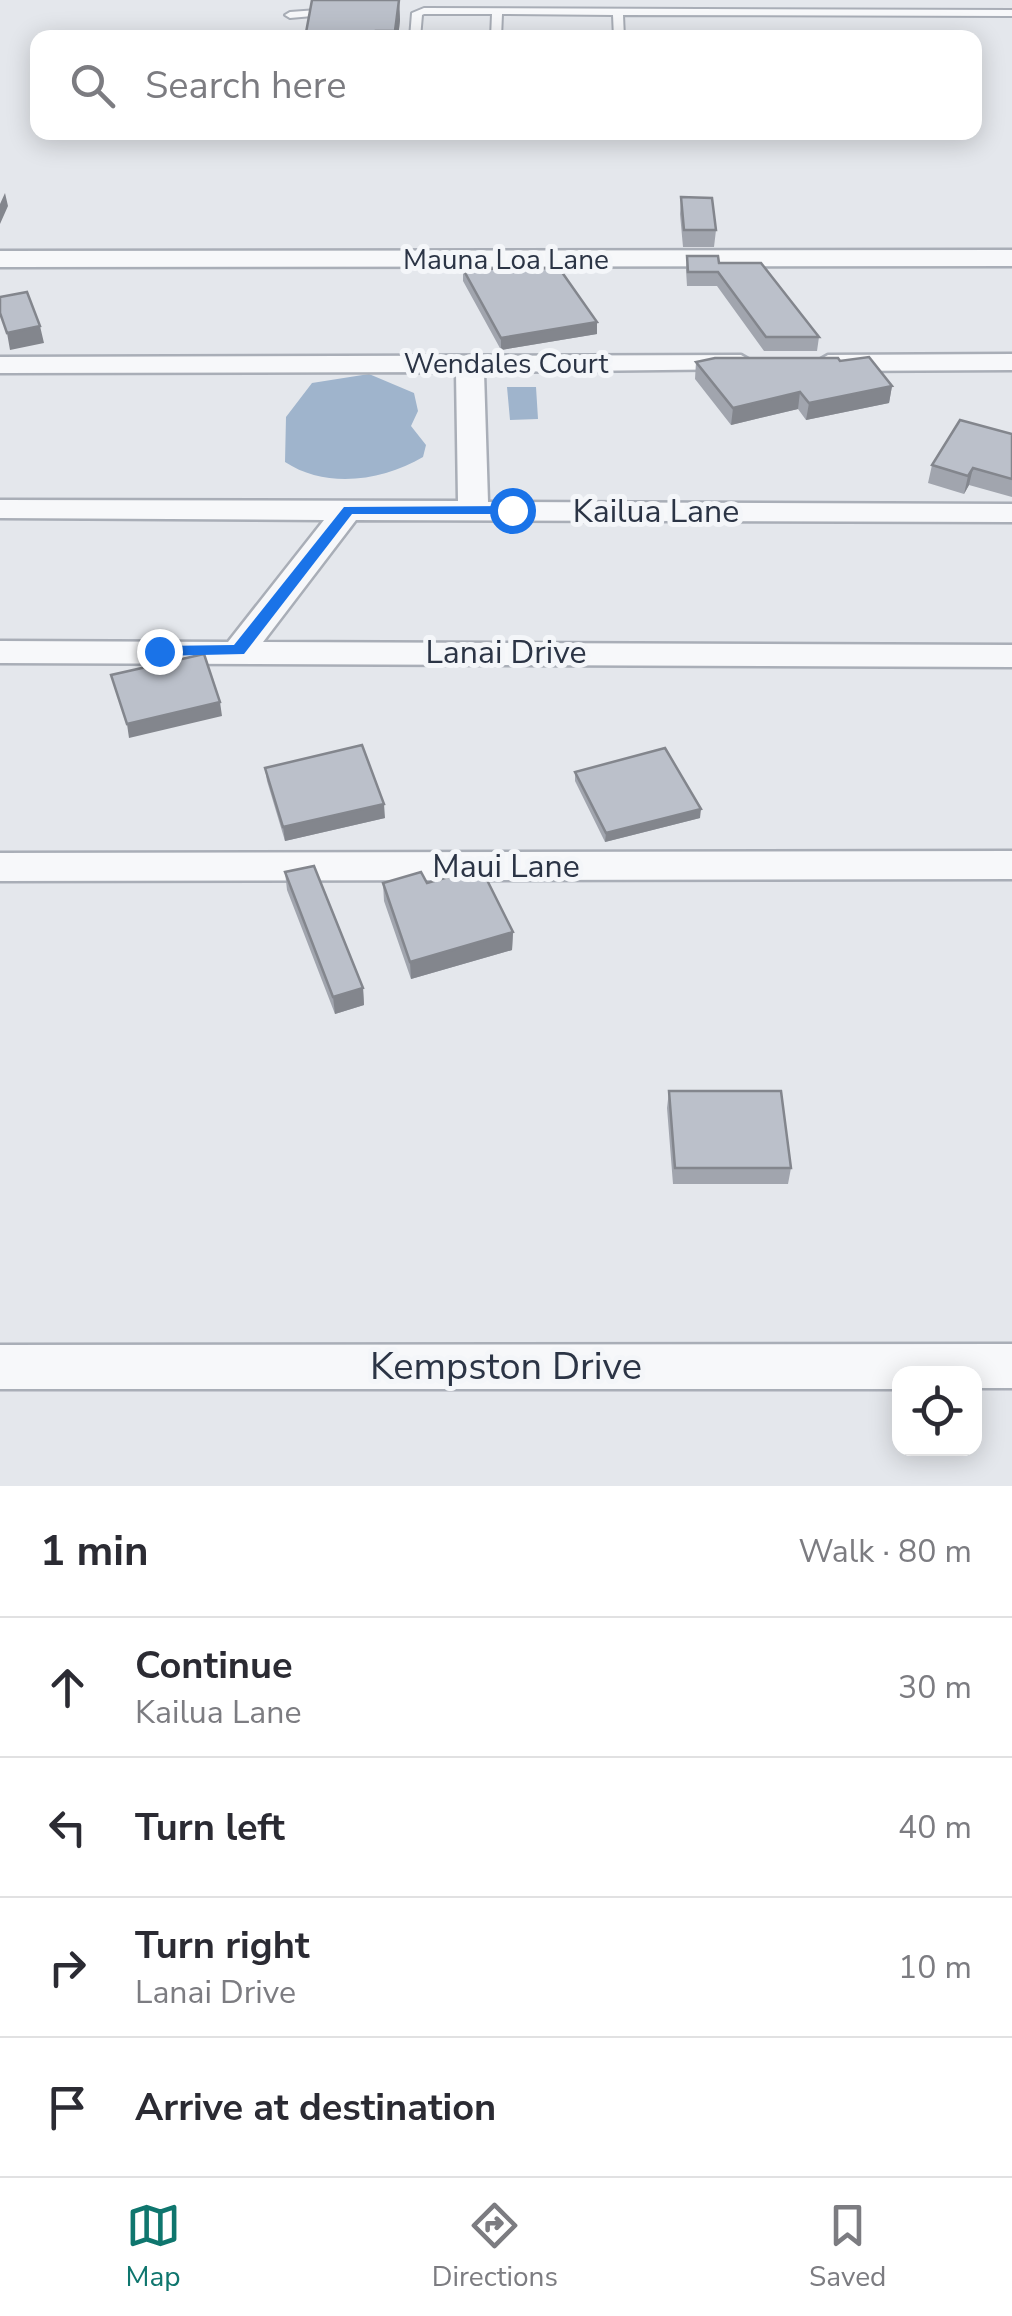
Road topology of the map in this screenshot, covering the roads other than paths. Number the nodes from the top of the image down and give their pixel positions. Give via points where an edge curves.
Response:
1 (344, 12) edge
2 (398, 13) edge
3 (416, 13) junction
4 (496, 13) junction
5 (618, 13) junction
6 (1012, 13) edge
7 (290, 15) dead end
8 (415, 30) edge
9 (496, 30) edge
10 (619, 30) edge
11 (1012, 258) edge
12 (0, 259) edge
13 (799, 362) edge
14 (1012, 362) edge
15 (760, 363) edge
16 (470, 364) junction
17 (0, 365) edge
18 (0, 510) edge
19 (348, 510) junction
20 (473, 510) junction
21 (1012, 512) edge
22 (238, 650) junction
23 (0, 652) edge
24 (1012, 656) edge
25 (1012, 865) edge
26 (0, 868) edge
27 (0, 1366) edge
28 (1012, 1366) edge

1 - 7 lane
2 - 3 lane
3 - 4 lane
3 - 8 lane
4 - 5 lane
4 - 9 lane
5 - 6 lane
5 - 10 lane
11 - 12 street, Mauna Loa Lane
13 - 14 street
15 - 16 street, Wendales Court
16 - 17 street, Wendales Court
16 - 20 street
18 - 19 street, Kailua Lane
19 - 20 street, Kailua Lane
19 - 22 street
20 - 21 street, Kailua Lane
22 - 23 street, Lanai Drive
22 - 24 street, Lanai Drive
25 - 26 street, Maui Lane
27 - 28 street, Kempston Drive

